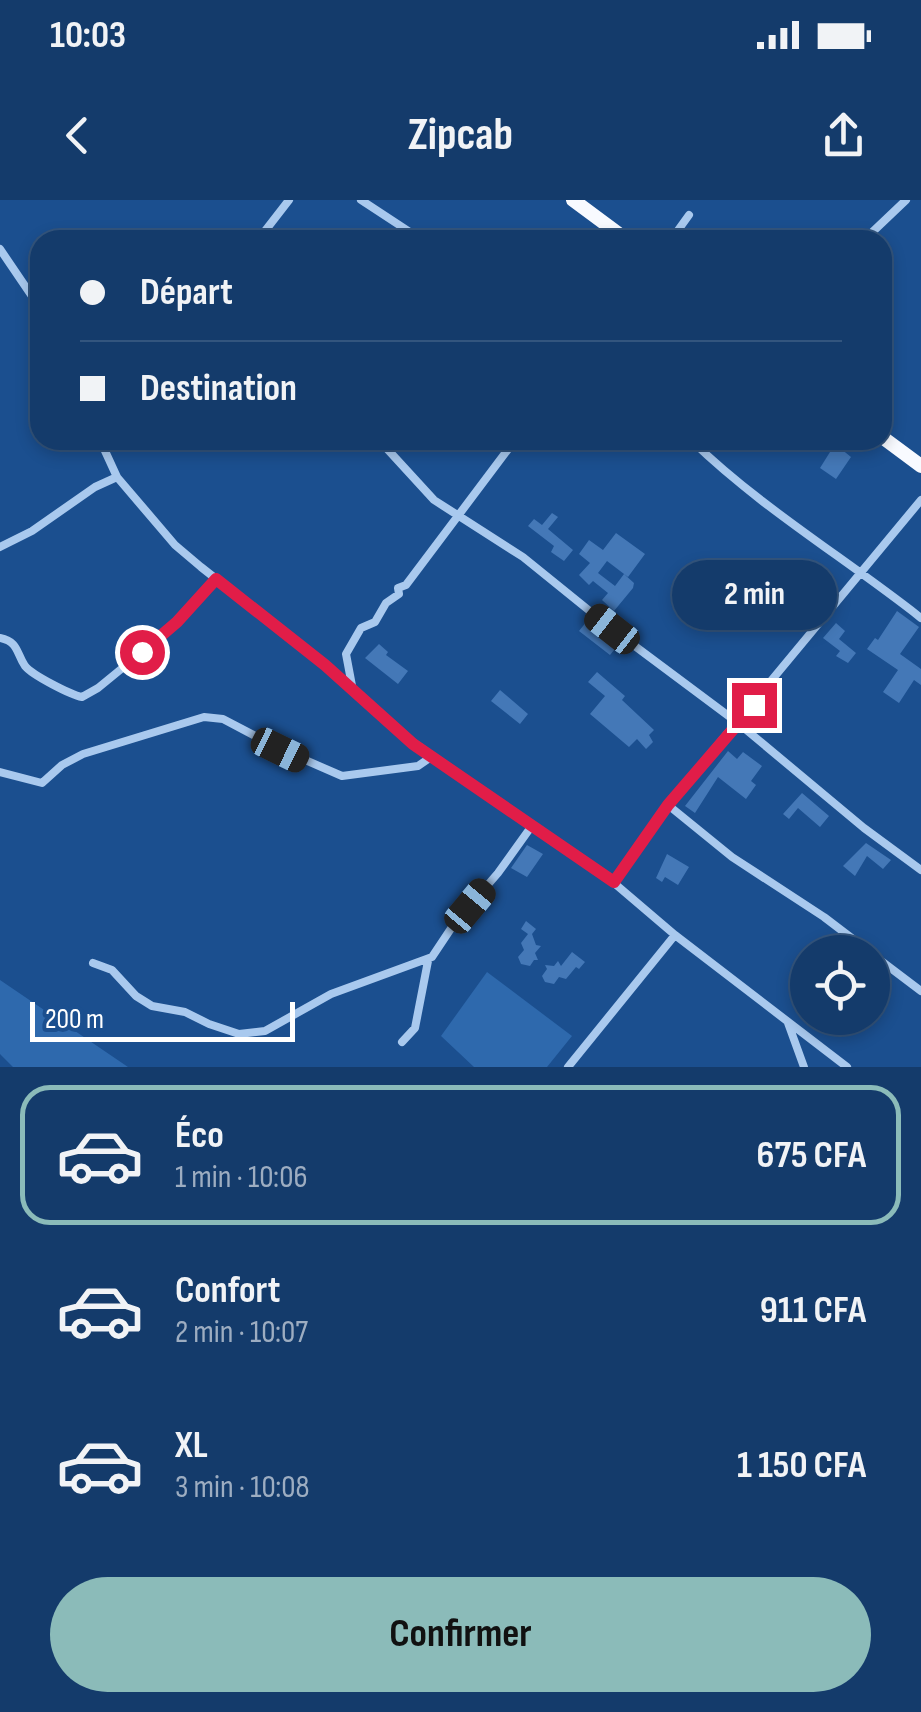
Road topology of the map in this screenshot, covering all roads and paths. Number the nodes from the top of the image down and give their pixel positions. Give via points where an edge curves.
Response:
1 (289, 200) edge
2 (362, 200) edge
3 (573, 200) edge
4 (906, 200) edge
5 (689, 216) dead end
6 (266, 230) edge
7 (407, 230) edge
8 (614, 230) edge
9 (678, 230) edge
10 (874, 230) edge
11 (0, 249) edge
12 (30, 293) edge
13 (892, 444) edge
14 (106, 450) edge
15 (388, 450) edge
16 (508, 450) edge
17 (702, 450) edge
18 (921, 466) edge
19 (117, 477) junction
20 (921, 500) edge
21 (459, 515) junction
22 (0, 547) edge
23 (863, 572) junction
24 (216, 579) junction
25 (921, 618) edge
26 (0, 638) edge
27 (353, 691) junction
28 (738, 723) junction
29 (431, 757) junction
30 (0, 772) edge
31 (668, 805) junction
32 (531, 827) junction
33 (921, 870) edge
34 (614, 882) junction
35 (675, 935) junction
36 (848, 935) edge
37 (428, 960) junction
38 (93, 963) dead end
39 (890, 967) edge
40 (921, 991) edge
41 (788, 1023) junction
42 (402, 1042) dead end
43 (568, 1067) edge
44 (804, 1067) edge
45 (847, 1067) edge

1 - 6 street
2 - 7 street
3 - 8 highway
4 - 10 street
5 - 9 street
11 - 12 street
13 - 18 highway
14 - 19 street
15 - 21 street via 426,492
16 - 21 street
17 - 23 street via 765,505
19 - 22 street
19 - 24 street
20 - 23 street
21 - 27 street via 376,622 361,628 346,654
21 - 28 street
23 - 25 street
23 - 28 street
24 - 26 street via 164,634 82,697 27,668 20,650
24 - 27 street
27 - 29 street
28 - 31 street
28 - 33 street
29 - 30 street via 418,766 342,776 223,718 204,717 83,754 44,783
29 - 32 street
31 - 34 street
31 - 36 street
32 - 34 street
32 - 37 street
34 - 35 street
35 - 41 street
35 - 43 street
37 - 38 street via 332,994 265,1031 239,1034 142,1001 112,970
37 - 42 street via 415,1028
39 - 40 street
41 - 44 street
41 - 45 street

